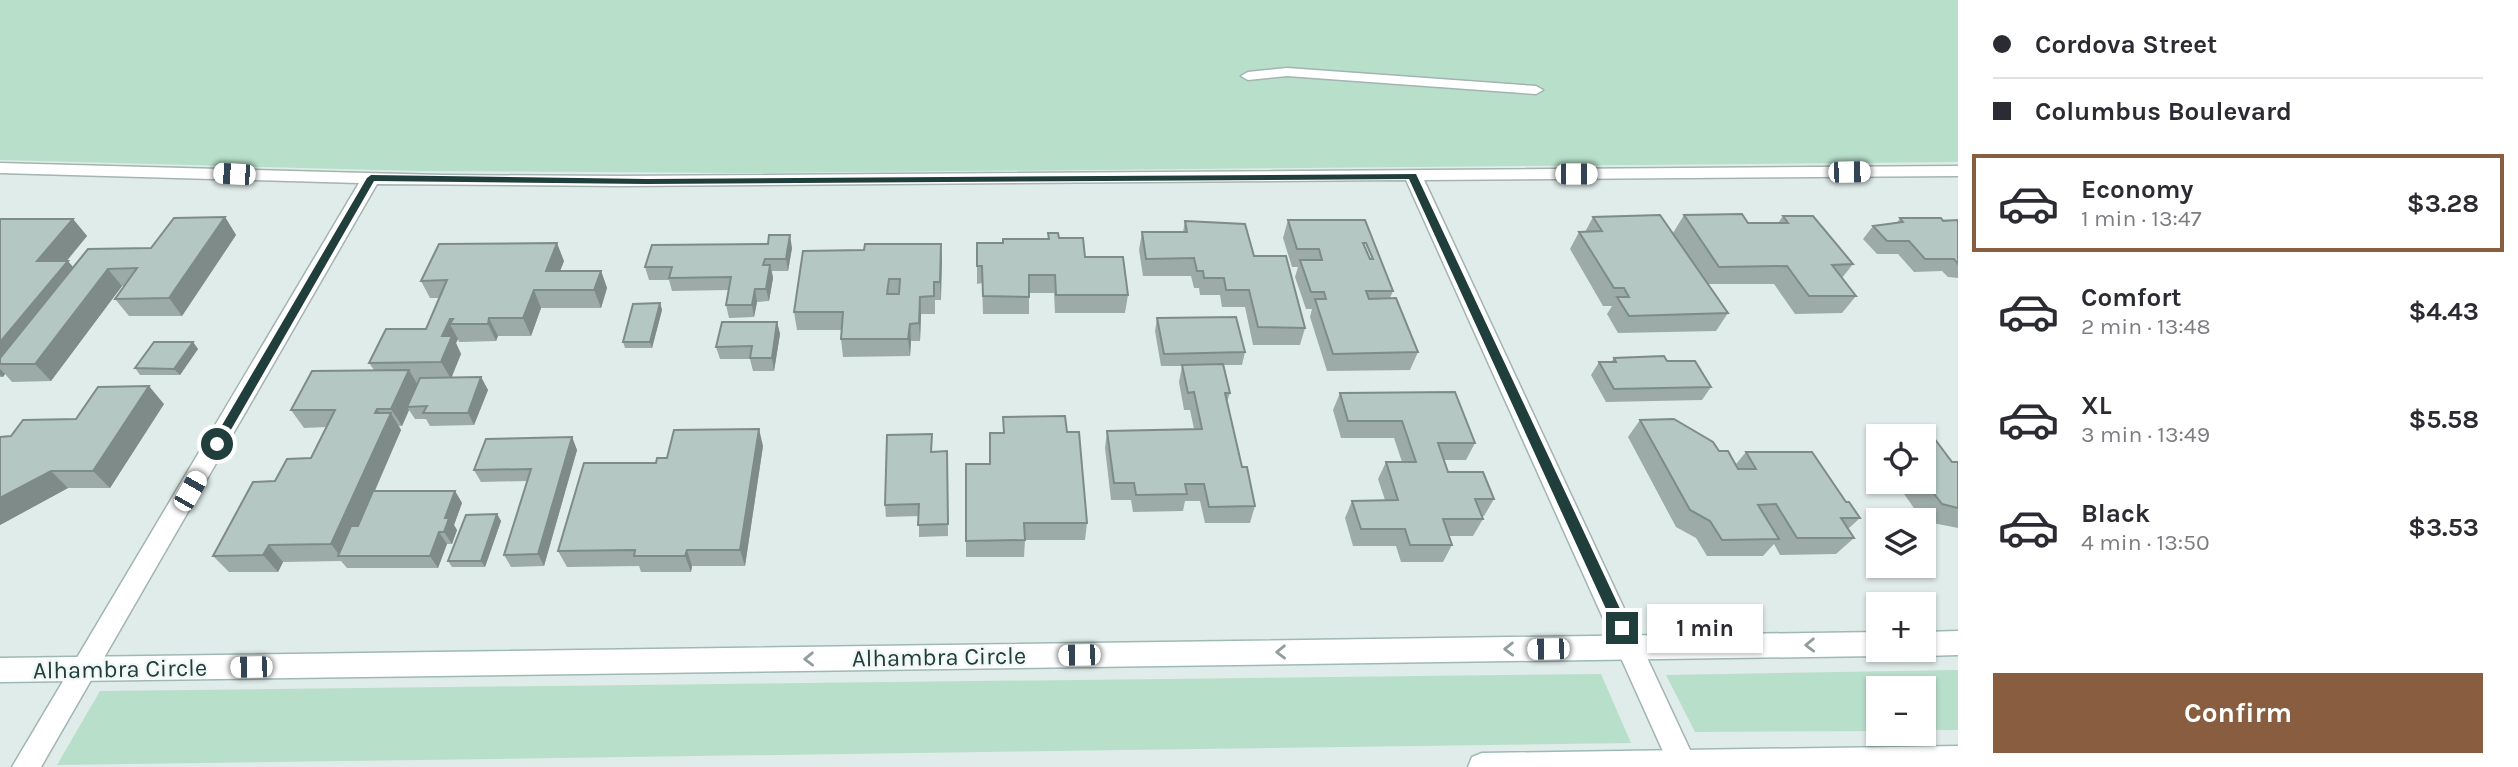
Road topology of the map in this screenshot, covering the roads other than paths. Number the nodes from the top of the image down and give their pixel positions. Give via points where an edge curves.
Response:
1 (1248, 76) dead end
2 (1536, 90) dead end
3 (0, 168) edge
4 (1958, 170) edge
5 (1413, 176) junction
6 (371, 178) junction
7 (1936, 643) edge
8 (1958, 643) edge
9 (1866, 644) edge
10 (1631, 648) junction
11 (85, 669) junction
12 (0, 670) edge
13 (1958, 759) edge
14 (1684, 765) edge
15 (26, 767) edge
16 (1482, 767) edge

1 - 2 lane via 1287,72
3 - 6 street
4 - 5 street
5 - 6 street via 647,181
5 - 10 street
6 - 11 street
7 - 8 street
9 -> 10 street, Alhambra Circle
10 -> 11 street, Alhambra Circle
10 - 14 street
11 - 12 street, Alhambra Circle
11 - 15 street
13 - 14 street
14 - 16 street

